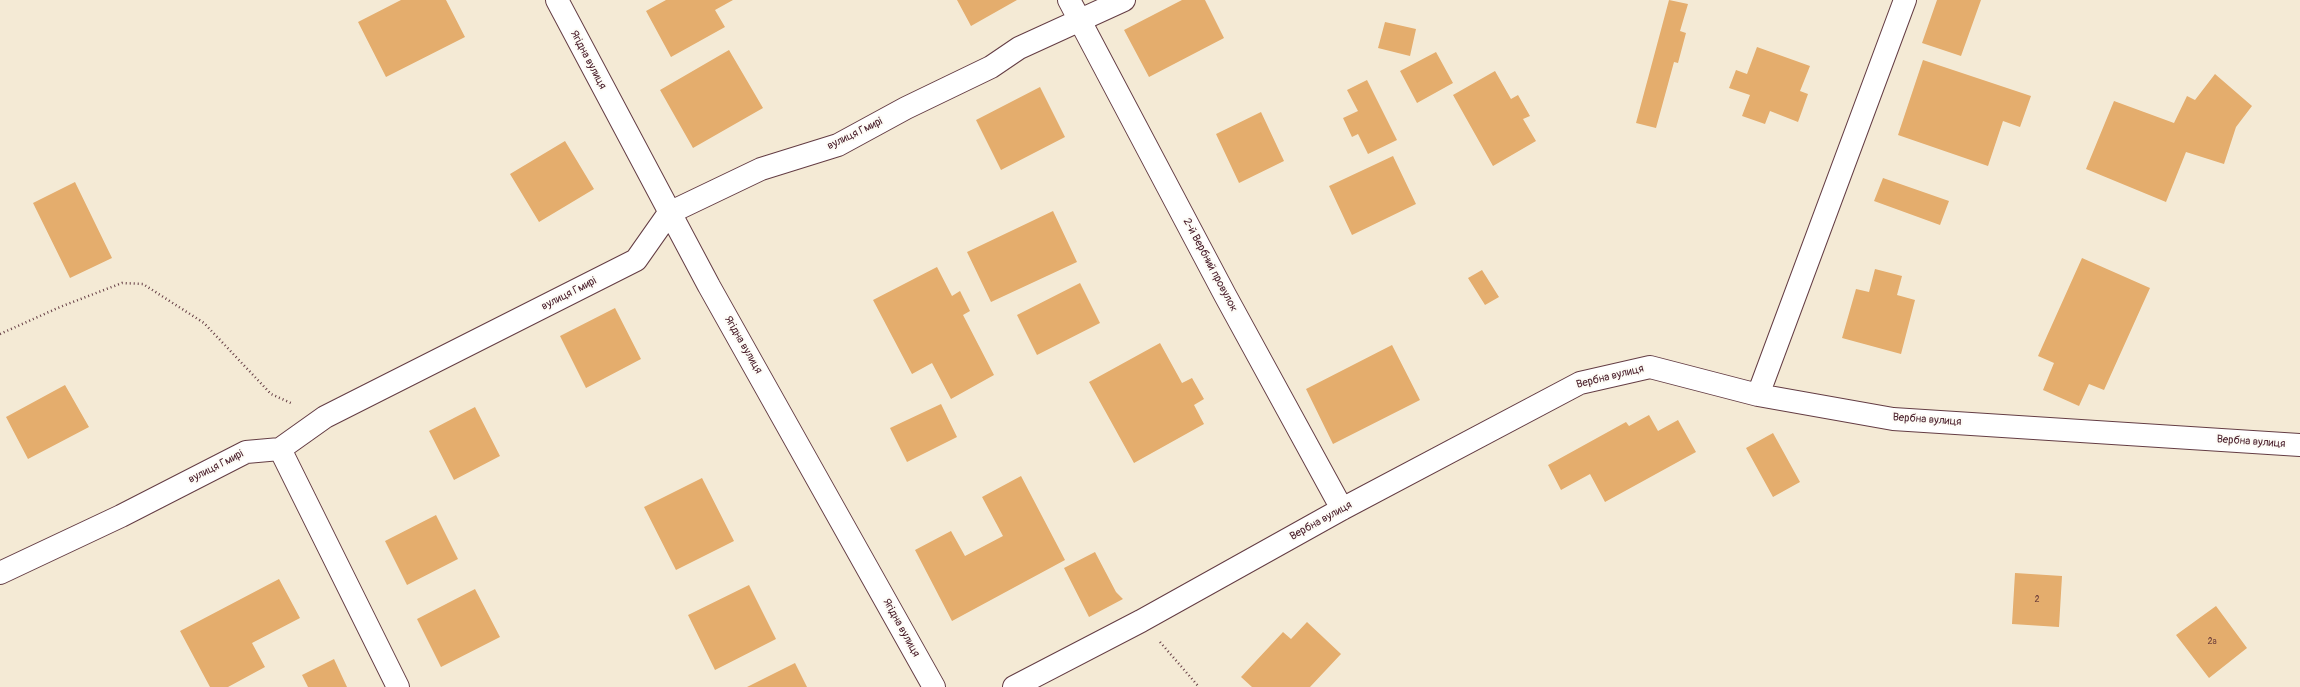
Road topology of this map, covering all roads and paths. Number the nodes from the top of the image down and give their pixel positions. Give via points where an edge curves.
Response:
1 (557, 0) edge
2 (1069, 0) edge
3 (1124, 0) edge
4 (1905, 0) edge
5 (1080, 21) junction
6 (669, 213) junction
7 (0, 334) edge
8 (1758, 395) junction
9 (325, 417) junction
10 (2300, 445) edge
11 (280, 448) junction
12 (1342, 509) junction
13 (0, 573) edge
14 (1141, 621) junction
15 (398, 687) edge
16 (934, 687) edge
17 (1014, 687) edge
18 (1199, 687) edge

1 - 6 street, Ягідна вулиця
2 - 5 street, 2-й Вербний провулок
3 - 5 street, вулиця Гмирі
4 - 8 street
5 - 6 street, вулиця Гмирі via 1019,48 991,68 906,108 838,145 761,169
5 - 12 street, 2-й Вербний провулок
6 - 9 street, вулиця Гмирі via 636,260
6 - 16 street, Ягідна вулиця
7 - 9 path via 122,283 143,284 204,323 271,394
8 - 10 street, Вербна вулиця via 1893,418
8 - 12 street, Вербна вулиця via 1650,367 1580,383
9 - 11 street, вулиця Гмирі
11 - 13 street, вулиця Гмирі via 246,452
11 - 15 street
12 - 14 street, Вербна вулиця
14 - 17 street, Вербна вулиця
14 - 18 path

